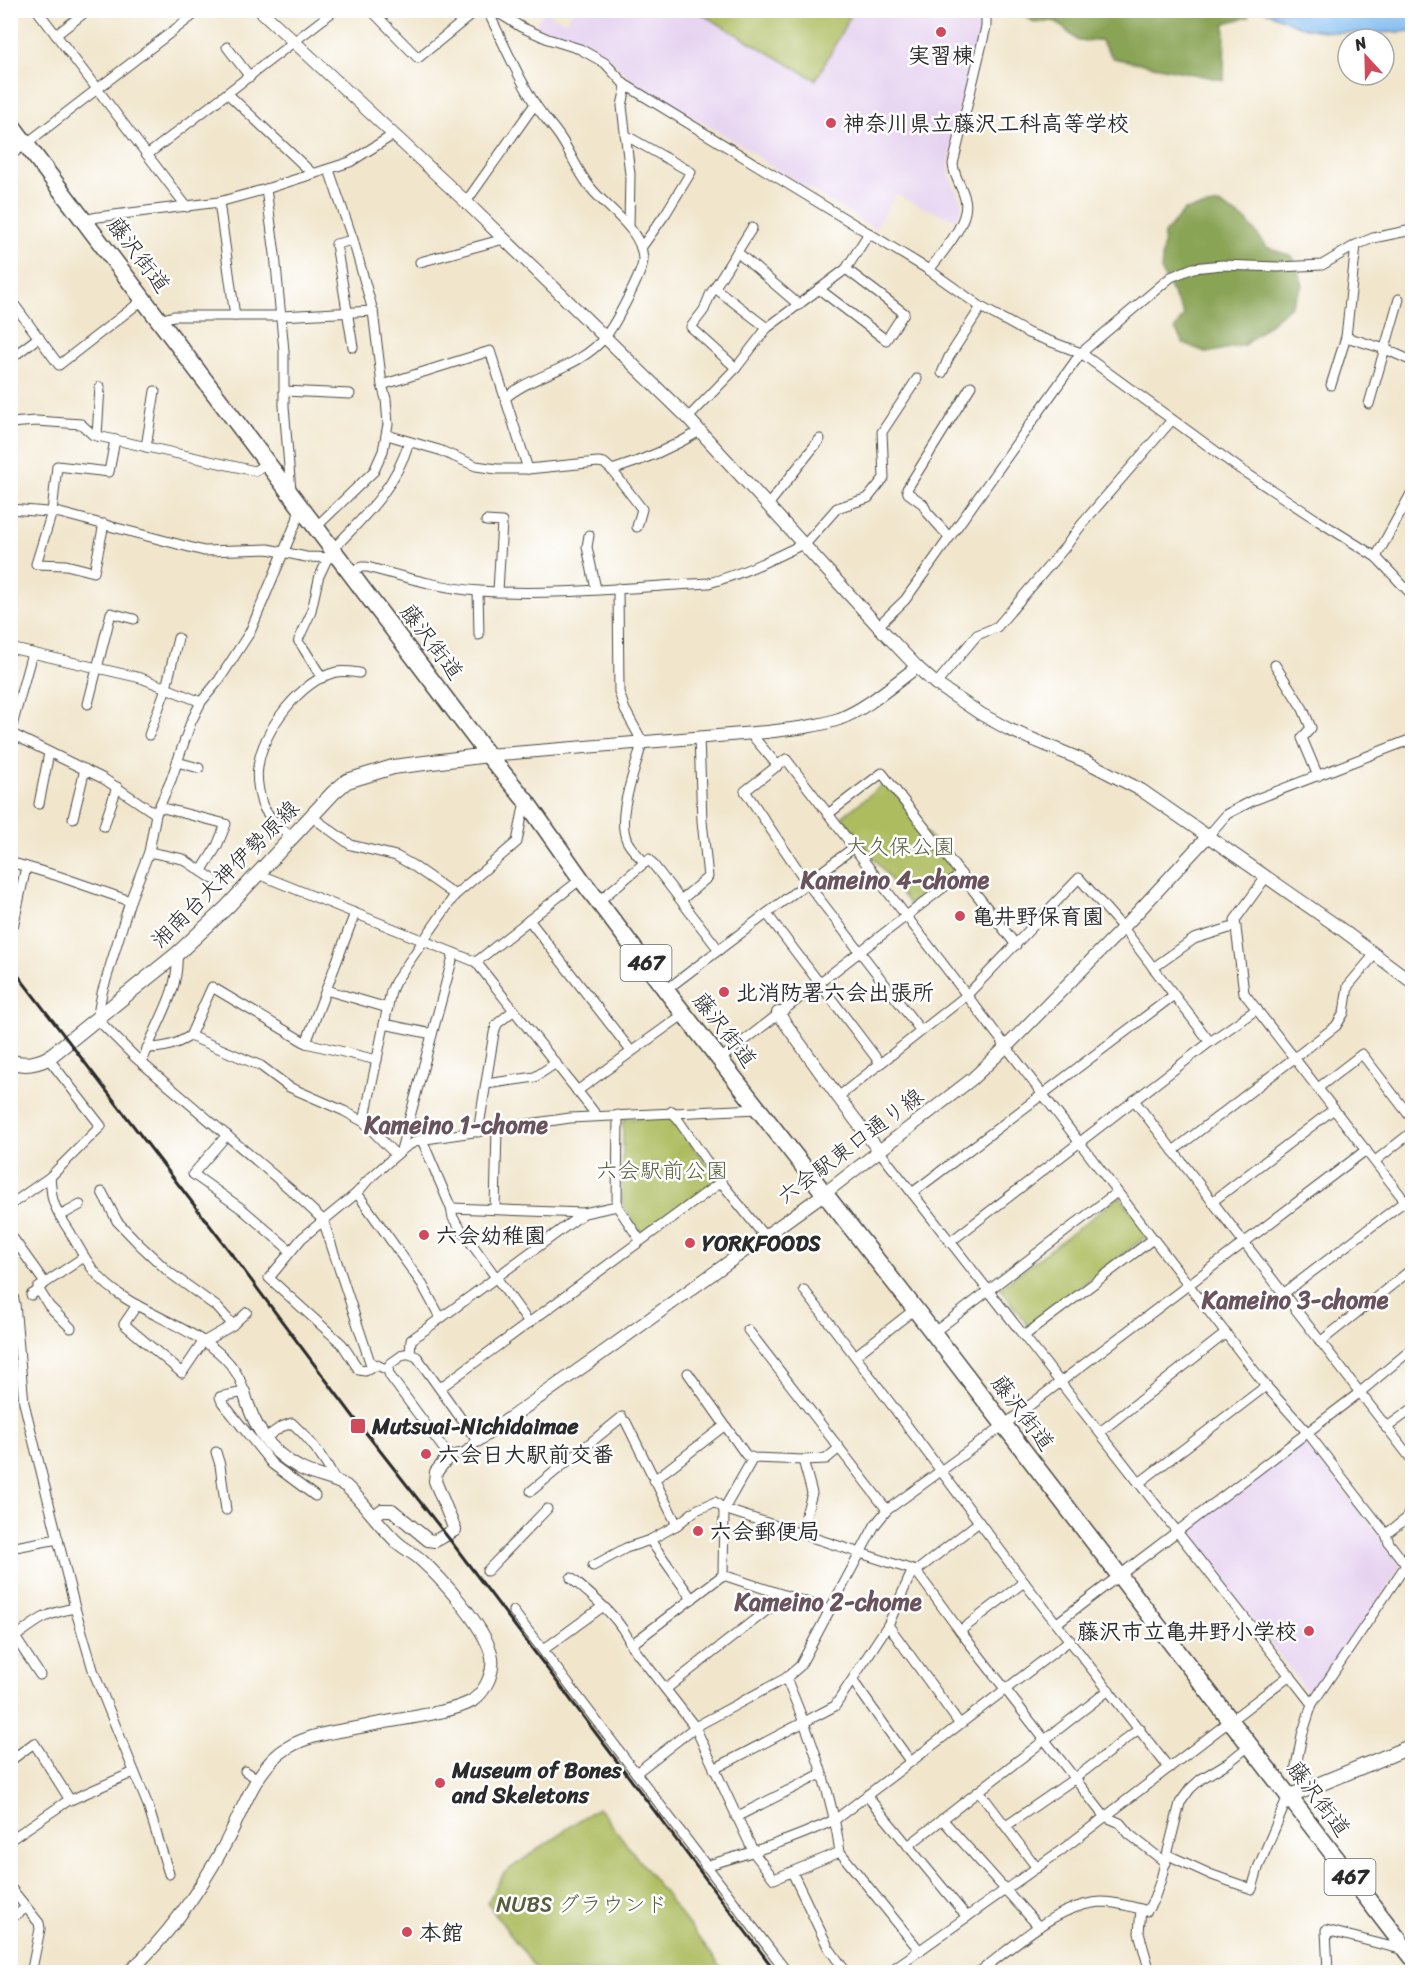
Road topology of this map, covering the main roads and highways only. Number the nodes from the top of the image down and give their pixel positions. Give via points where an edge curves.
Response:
1 (10, 123) edge
2 (488, 755) junction
3 (10, 1061) edge
4 (1413, 1746) edge
5 (1288, 1797) junction
6 (1410, 1954) edge

1 - 2 highway, 藤沢街道 / 467
2 - 3 main road, 湘南台大神伊勢原線 via 393,767 347,781 177,954 48,1058 26,1064
2 - 5 highway, 藤沢街道 / 467
4 - 5 main road
5 - 6 highway, 藤沢街道 / 467

